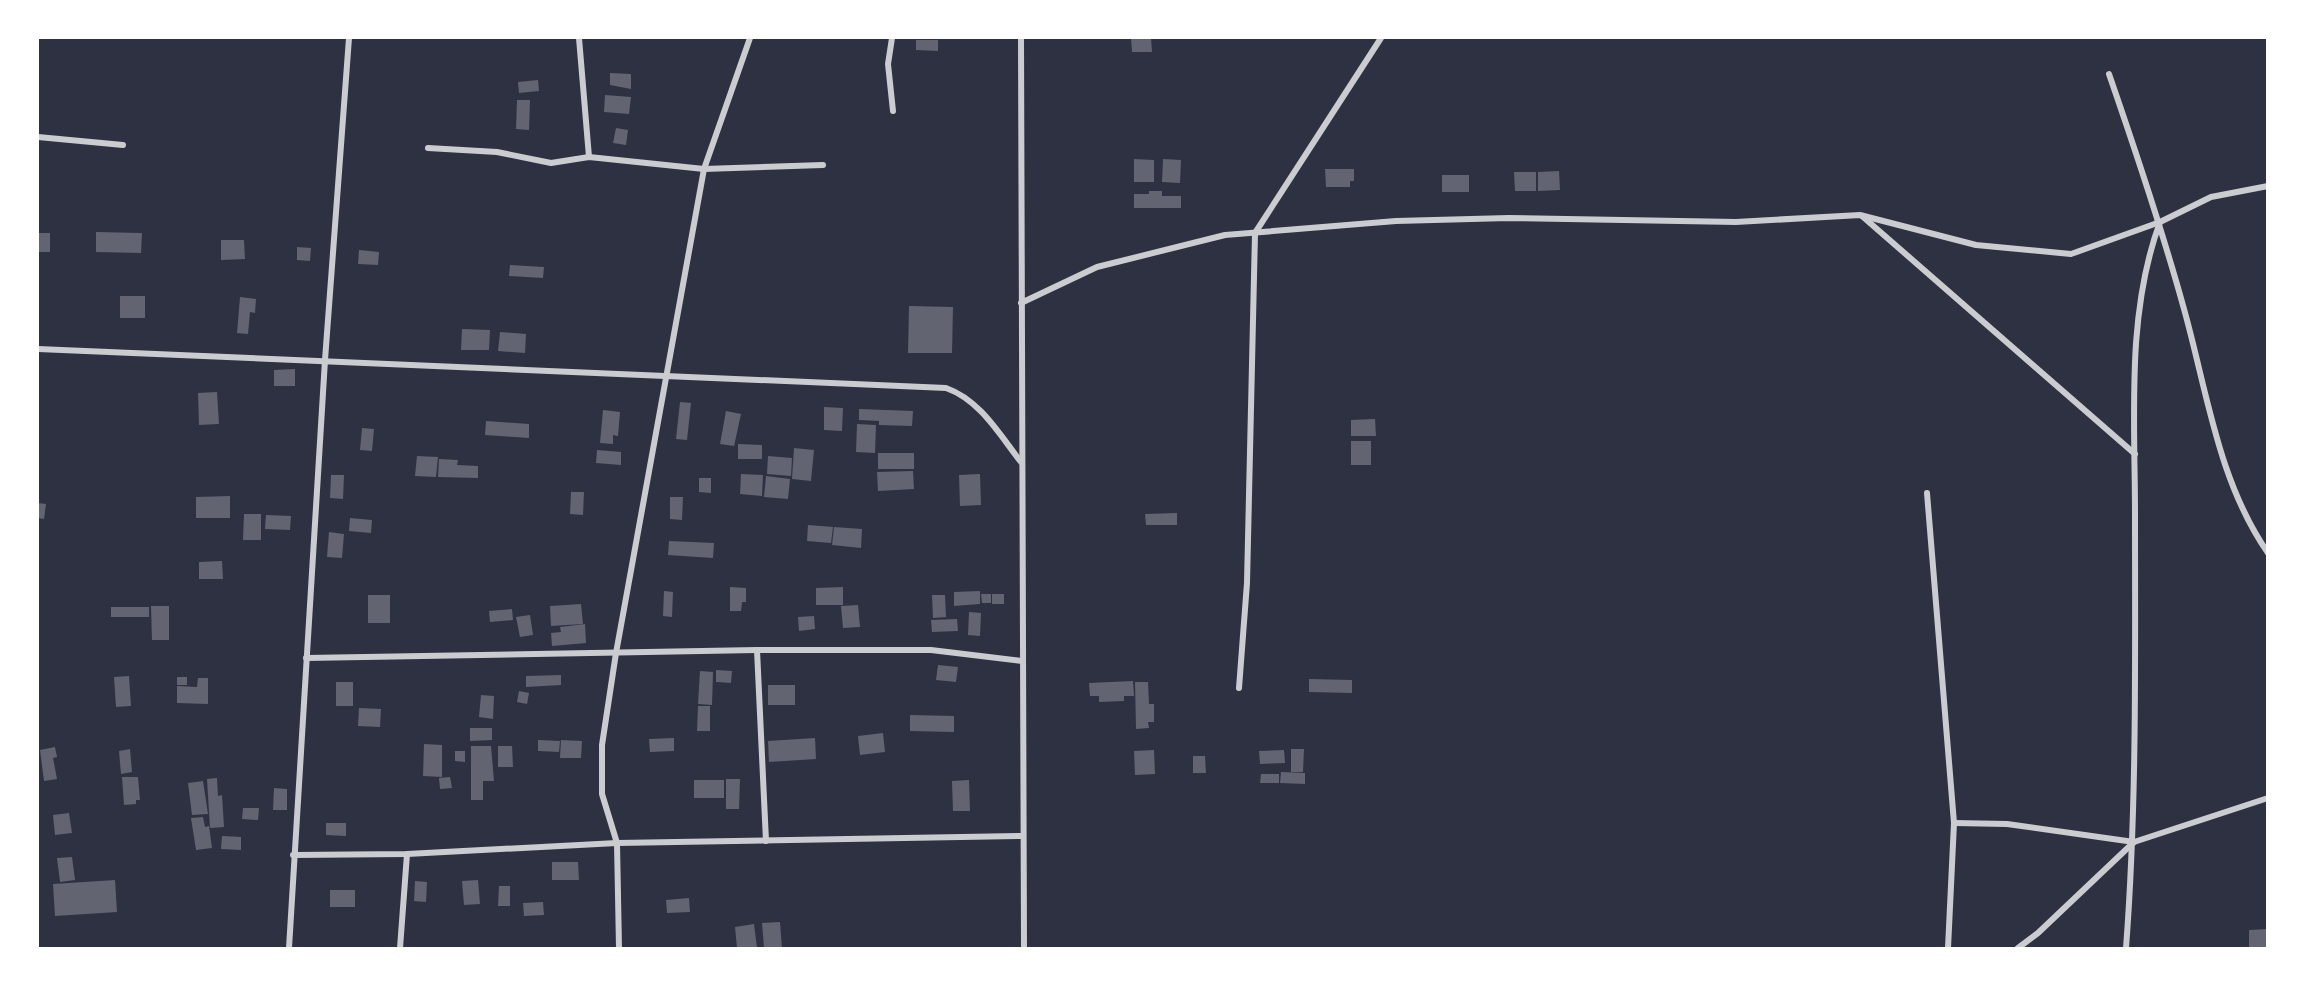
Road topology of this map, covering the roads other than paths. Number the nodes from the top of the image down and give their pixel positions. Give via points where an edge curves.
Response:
1 (349, 38) edge
2 (579, 38) edge
3 (750, 38) edge
4 (892, 38) edge
5 (1021, 38) edge
6 (1381, 38) edge
7 (2109, 74) dead end
8 (893, 111) dead end
9 (38, 137) edge
10 (123, 145) dead end
11 (428, 148) dead end
12 (589, 157) junction
13 (822, 165) dead end
14 (704, 169) junction
15 (2268, 186) edge
16 (1860, 214) junction
17 (2160, 222) junction
18 (1254, 233) junction
19 (1021, 303) junction
20 (38, 349) edge
21 (325, 360) junction
22 (667, 375) junction
23 (2135, 454) junction
24 (1021, 462) junction
25 (1927, 493) dead end
26 (2268, 554) edge
27 (757, 650) junction
28 (616, 653) junction
29 (306, 657) junction
30 (1022, 661) junction
31 (1239, 688) dead end
32 (2268, 798) edge
33 (1954, 824) junction
34 (1023, 836) junction
35 (766, 841) junction
36 (2134, 842) junction
37 (618, 843) junction
38 (407, 854) junction
39 (293, 855) junction
40 (289, 948) edge
41 (400, 948) edge
42 (620, 948) edge
43 (1024, 948) edge
44 (1948, 948) edge
45 (2018, 948) edge
46 (2126, 948) edge

1 - 21 street
2 - 12 street
3 - 14 street
4 - 8 street via 888,64
5 - 19 street
6 - 18 street
7 - 17 street
9 - 10 street
11 - 12 street via 497,152 551,163
12 - 14 street
13 - 14 street
14 - 22 street
15 - 17 street via 2211,197
16 - 17 street via 1976,245 2071,254
16 - 18 street via 1736,222 1509,218 1396,221
16 - 23 street
17 - 23 street via 2150,251 2135,361
17 - 26 street via 2235,498
18 - 19 street via 1225,235 1097,267
18 - 31 street via 1247,571
19 - 24 street
20 - 21 street
21 - 22 street
21 - 29 street
22 - 24 street via 946,388 963,394 975,405
22 - 28 street
23 - 36 street
24 - 30 street
25 - 33 street
27 - 28 street
27 - 30 street via 931,650
27 - 35 street
28 - 29 street
28 - 37 street via 602,745 602,794
29 - 39 street
30 - 34 street
32 - 36 street
33 - 36 street via 2007,824
33 - 44 street
34 - 35 street
34 - 43 street
35 - 37 street
36 - 45 street
36 - 46 street
37 - 38 street
37 - 42 street
38 - 39 street
38 - 41 street
39 - 40 street

